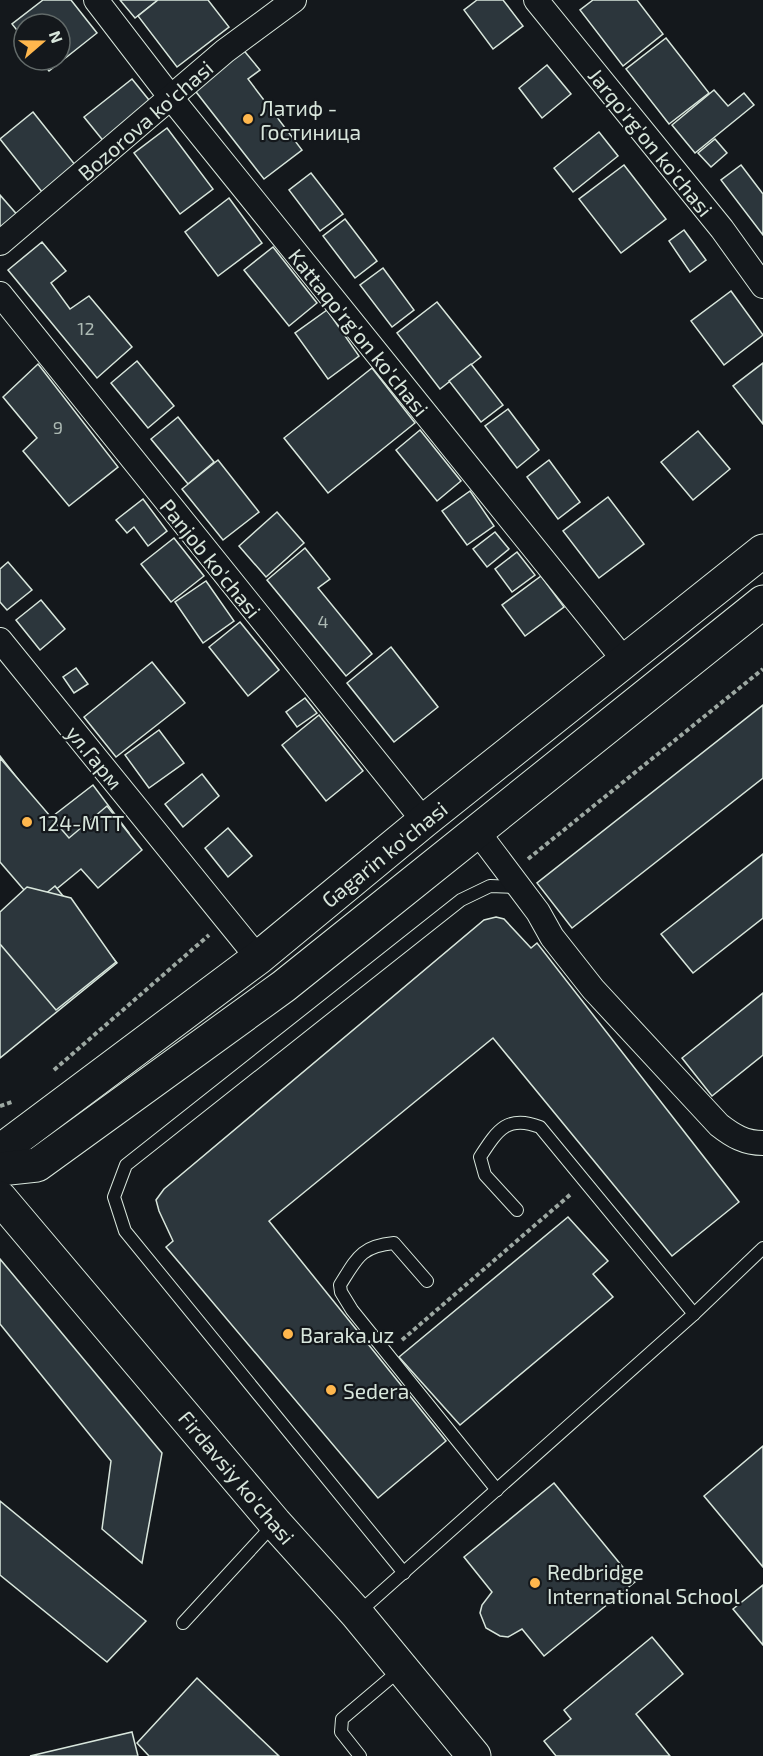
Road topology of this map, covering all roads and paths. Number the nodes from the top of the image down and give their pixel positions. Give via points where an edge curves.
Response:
1 (96, 0) edge
2 (294, 0) edge
3 (536, 0) edge
4 (172, 99) junction
5 (0, 243) edge
6 (763, 286) edge
7 (0, 294) edge
8 (763, 551) edge
9 (763, 602) edge
10 (0, 640) edge
11 (625, 661) junction
12 (763, 669) edge
13 (424, 821) junction
14 (477, 831) junction
15 (514, 881) junction
16 (227, 920) junction
17 (258, 958) junction
18 (48, 1074) dead end
19 (21, 1098) dead end
20 (0, 1106) edge
21 (763, 1143) edge
22 (0, 1151) edge
23 (0, 1169) edge
24 (585, 1182) junction
25 (0, 1198) edge
26 (517, 1210) dead end
27 (763, 1248) edge
28 (427, 1281) dead end
29 (694, 1314) junction
30 (387, 1353) junction
31 (497, 1490) junction
32 (275, 1523) junction
33 (404, 1573) junction
34 (357, 1614) junction
35 (183, 1623) dead end
36 (402, 1669) junction
37 (360, 1756) edge
38 (474, 1756) edge

1 - 4 street, Kattaqo'rg'on ko'chasi
2 - 4 street, Bozorova ko'chasi via 225,51
3 - 6 street, Jarqo'rg'on ko'chasi via 722,229
4 - 5 street, Bozorova ko'chasi
4 - 11 street, Kattaqo'rg'on ko'chasi
7 - 13 street, Panjob ko'chasi
8 - 11 main road, Gagarin ko'chasi
9 - 14 main road, Gagarin ko'chasi
10 - 16 street, ул.Гарм
11 - 13 main road, Gagarin ko'chasi
12 - 15 path
13 - 17 main road, Gagarin ko'chasi
14 - 15 street
14 - 23 main road, Gagarin ko'chasi via 284,986 37,1165
15 - 21 street via 593,989 719,1125 750,1143
15 - 33 lane via 490,886 461,900 126,1165 114,1197 125,1231
16 - 17 street, ул.Гарм
16 - 18 path
17 - 22 main road, Gagarin ko'chasi
19 - 20 path
24 - 26 lane via 540,1127 525,1121 508,1123 480,1157 485,1175
24 - 29 lane
24 - 30 path
25 - 32 main road, Firdavsiy ko'chasi
27 - 29 lane
28 - 30 lane via 394,1243 373,1245 362,1252 340,1285 352,1310
29 - 31 lane
30 - 31 lane
31 - 33 lane
32 - 34 main road, Firdavsiy ko'chasi
32 - 35 lane
33 - 34 lane
34 - 36 main road, Firdavsiy ko'chasi
36 - 37 lane via 342,1719 341,1732
36 - 38 main road, Firdavsiy ko'chasi

